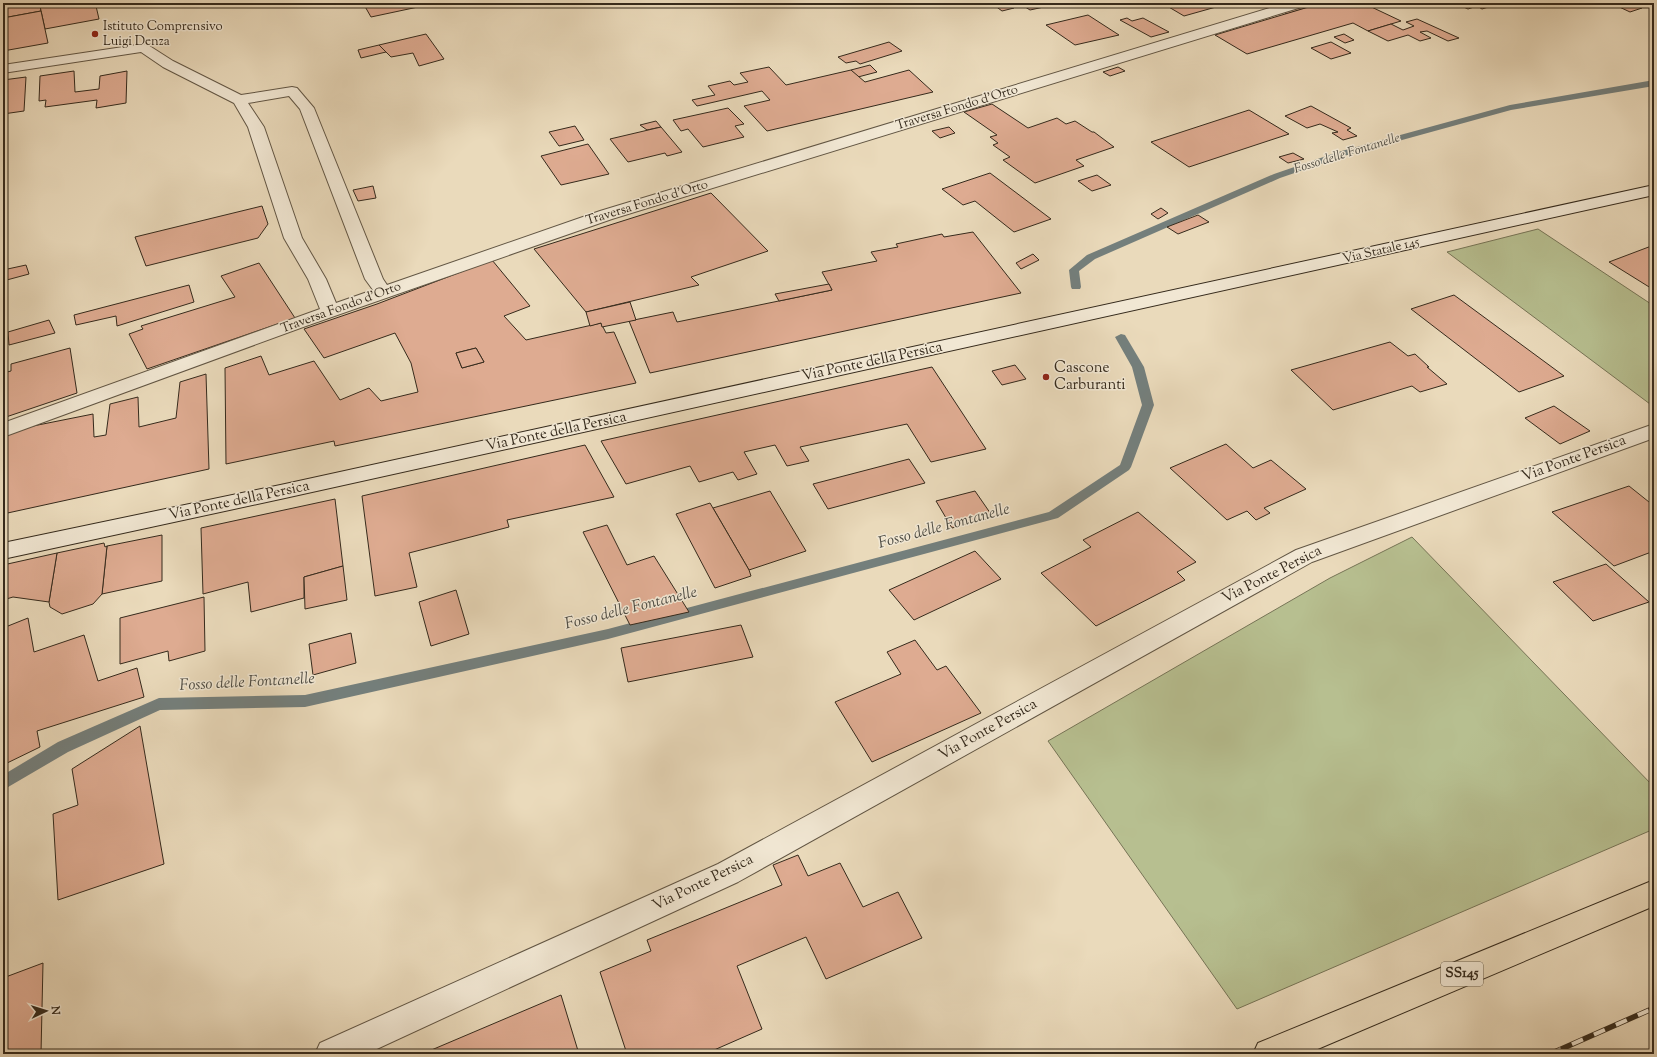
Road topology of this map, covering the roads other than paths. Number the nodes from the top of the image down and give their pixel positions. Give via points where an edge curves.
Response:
1 (1300, 3) edge
2 (3, 69) edge
3 (239, 100) junction
4 (1654, 190) edge
5 (384, 292) junction
6 (1108, 310) joint
7 (330, 312) junction
8 (3, 430) edge
9 (1654, 431) edge
10 (3, 551) edge
11 (1654, 893) edge
12 (331, 1054) edge
13 (1269, 1054) edge

1 - 5 street, Traversa Fondo d'Orto via 606,215
2 - 3 street via 142,48
3 - 5 street via 292,91 307,108 374,279
3 - 7 street via 256,128 293,238 317,279
4 - 6 street, Via Statale 145
5 - 7 street, Traversa Fondo d'Orto
6 - 10 street, Via Ponte della Persica
7 - 8 street, Traversa Fondo d'Orto
9 - 12 street, Via Ponte Persica via 1304,556 728,873
11 - 13 highway, SS145

